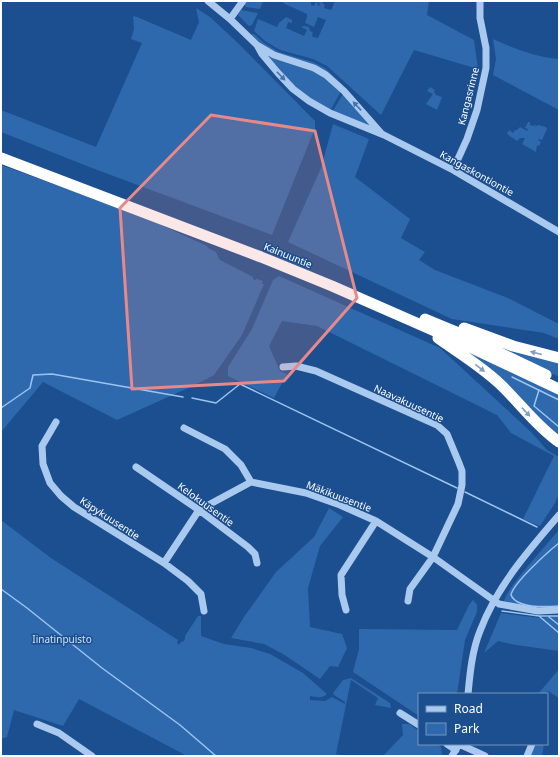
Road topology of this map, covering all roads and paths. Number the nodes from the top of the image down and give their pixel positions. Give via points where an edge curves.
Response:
1 (208, 1) edge
2 (243, 1) edge
3 (480, 1) edge
4 (230, 19) junction
5 (257, 45) junction
6 (384, 135) junction
7 (1, 152) edge
8 (1, 158) edge
9 (453, 170) junction
10 (559, 232) edge
11 (414, 318) junction
12 (559, 358) edge
13 (283, 368) dead end
14 (559, 381) edge
15 (559, 389) edge
16 (56, 422) dead end
17 (184, 428) dead end
18 (559, 442) edge
19 (136, 467) dead end
20 (251, 482) junction
21 (199, 510) junction
22 (559, 515) edge
23 (376, 522) junction
24 (433, 557) junction
25 (164, 563) junction
26 (257, 563) dead end
27 (494, 600) junction
28 (408, 601) dead end
29 (346, 610) dead end
30 (559, 610) edge
31 (204, 611) dead end
32 (468, 693) edge
33 (400, 713) dead end
34 (37, 724) dead end
35 (418, 725) edge
36 (532, 745) edge
37 (456, 750) edge
38 (92, 756) edge
39 (485, 756) edge
40 (527, 756) edge

1 - 4 street, Kangaskontiontie
2 - 4 street
3 - 9 street, Kangasrinne via 486,68 477,110
4 - 5 street, Kangaskontiontie
6 -> 5 street, Kangaskontiontie via 344,91 321,72 274,55
5 -> 6 street, Kangaskontiontie via 278,74 309,101 330,113
6 - 9 street, Kangaskontiontie
7 - 11 highway, Kainuuntie via 262,251
8 - 11 highway, Kainuuntie
9 - 10 street, Kangaskontiontie
12 -> 11 highway via 513,346 447,322
11 - 14 highway, Kainuuntie via 454,331
11 - 15 highway, Kainuuntie
11 -> 18 highway via 500,384 537,424
13 - 24 street, Naavakuusentie via 296,366 316,371 437,425 447,434 460,463 462,485 458,504
16 - 25 street, Käpykuusentie via 42,446 50,483 74,507
17 - 20 street via 226,449 241,465
19 - 21 street, Kelokuusentie
20 - 21 street
20 - 23 street, Mäkikuusentie via 306,492
21 - 25 street
21 - 26 street, Kelokuusentie via 256,554
22 - 27 street via 508,577
23 - 24 street, Mäkikuusentie
23 - 29 street via 341,574 342,596
24 - 27 street, Mäkikuusentie
24 - 28 street, Naavakuusentie via 410,589
25 - 31 street, Käpykuusentie via 201,594
27 - 30 street, Mäkikuusentie via 499,604 538,611
27 - 32 street via 479,632
33 - 35 street
34 - 38 street via 59,733
36 - 40 street
37 - 39 street

